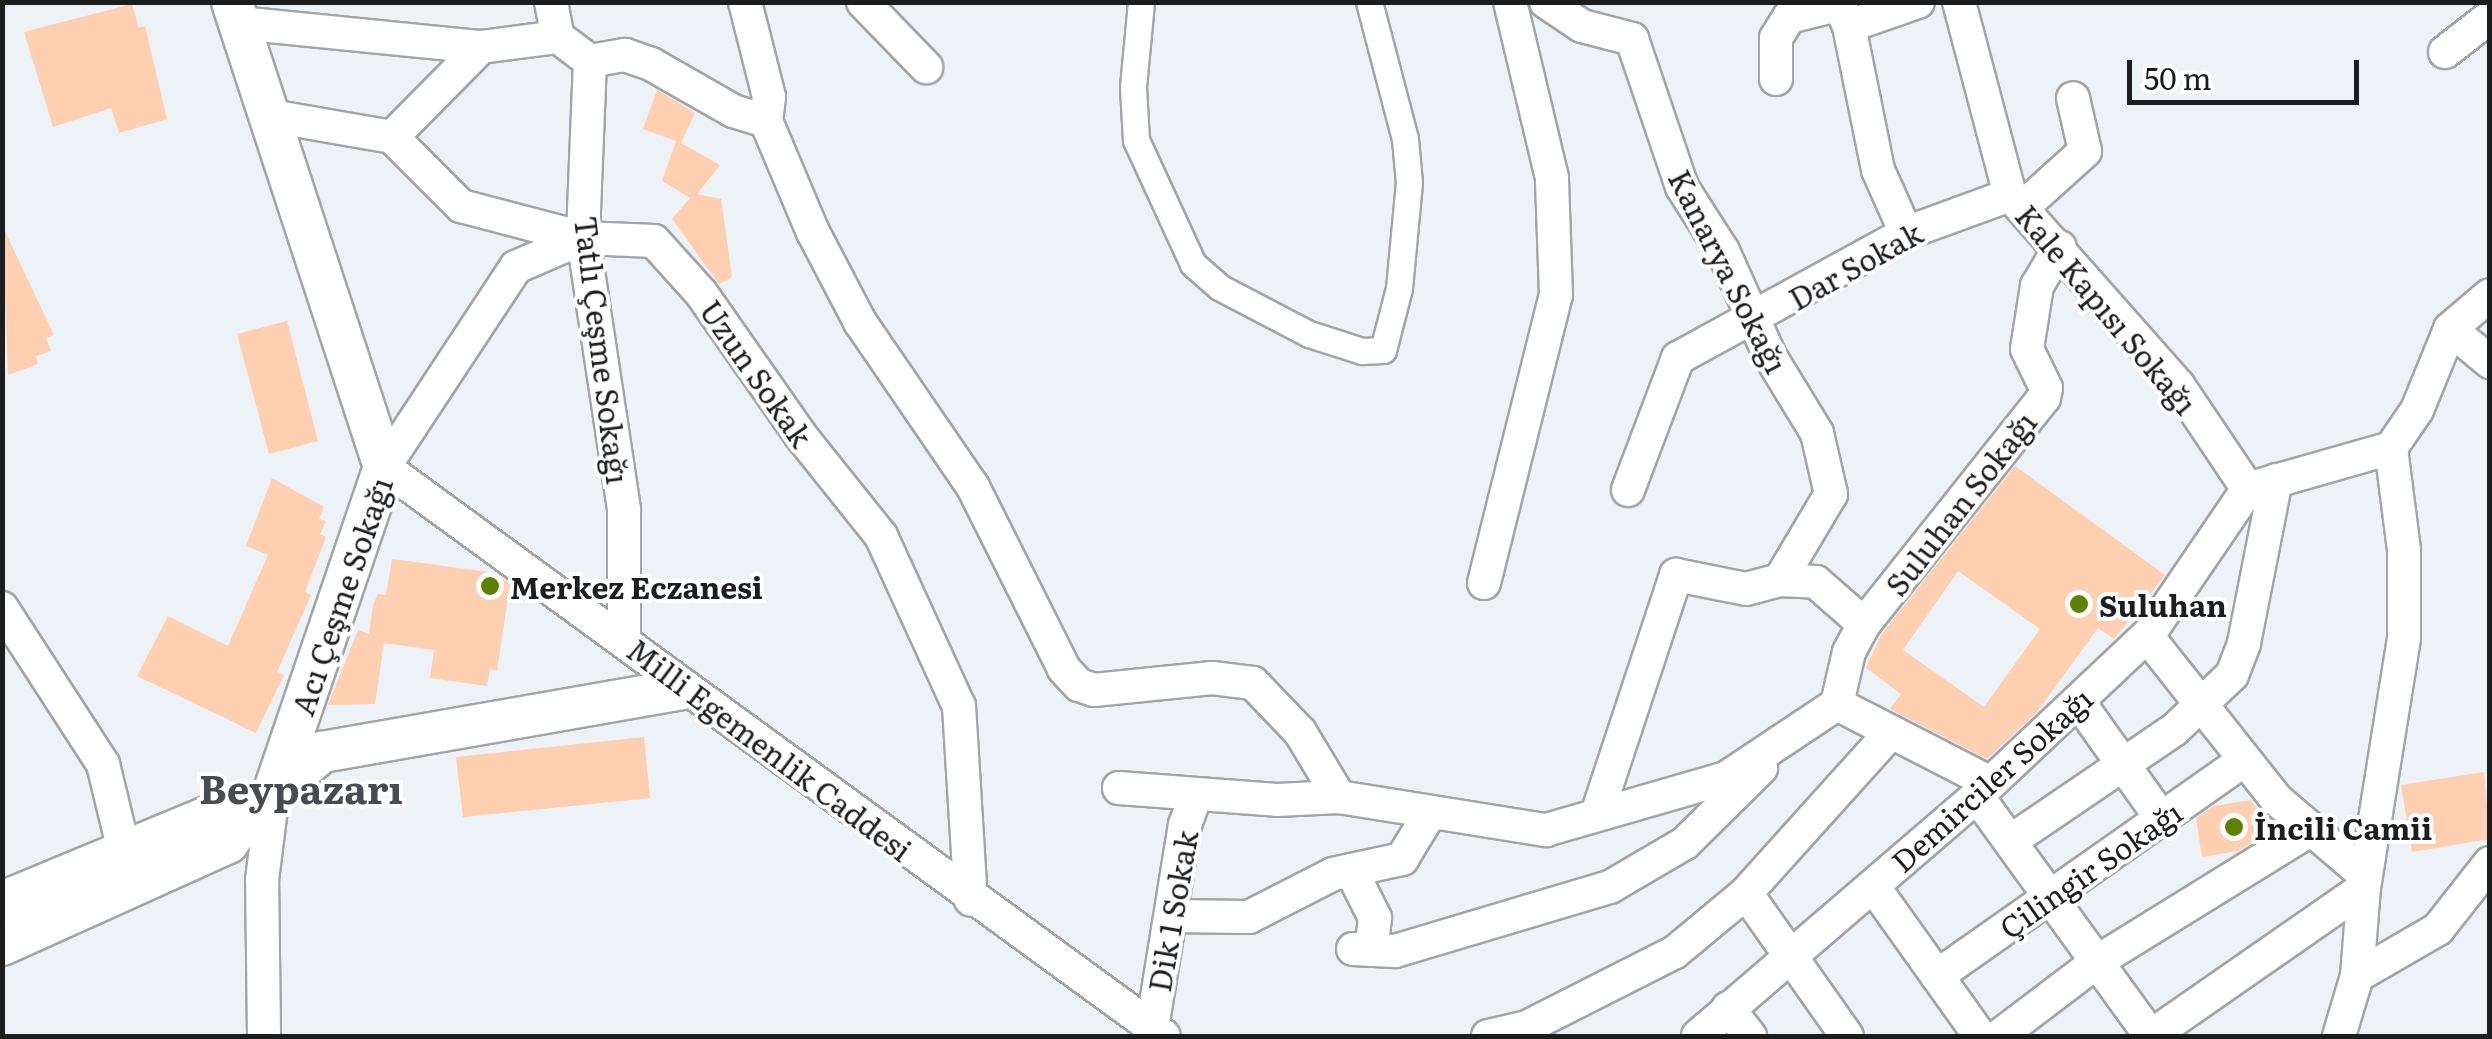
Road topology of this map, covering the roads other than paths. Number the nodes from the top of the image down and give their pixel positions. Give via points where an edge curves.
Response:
1 (551, 2) edge
2 (745, 2) edge
3 (863, 2) edge
4 (1141, 2) edge
5 (1369, 2) edge
6 (1510, 2) edge
7 (1546, 2) edge
8 (1918, 2) edge
9 (1958, 2) edge
10 (1841, 11) edge
11 (236, 12) edge
12 (2490, 17) edge
13 (558, 37) junction
14 (481, 47) junction
15 (2446, 52) dead end
16 (590, 61) junction
17 (926, 67) dead end
18 (1776, 80) dead end
19 (2073, 98) dead end
20 (271, 116) junction
21 (766, 121) junction
22 (392, 137) junction
23 (2016, 202) junction
24 (1906, 233) junction
25 (583, 238) junction
26 (2060, 247) junction
27 (2490, 294) edge
28 (1757, 319) junction
29 (2450, 329) junction
30 (2490, 362) edge
31 (2391, 448) junction
32 (384, 467) junction
33 (2262, 485) junction
34 (1628, 490) dead end
35 (1780, 580) junction
36 (1484, 583) dead end
37 (2, 608) edge
38 (1864, 624) junction
39 (2146, 636) junction
40 (624, 639) junction
41 (682, 689) junction
42 (2078, 701) junction
43 (1837, 704) junction
44 (2201, 706) junction
45 (1889, 734) junction
46 (1789, 736) junction
47 (2243, 761) junction
48 (2123, 766) junction
49 (1119, 788) dead end
50 (1982, 789) junction
51 (1196, 795) junction
52 (1340, 796) junction
53 (261, 803) junction
54 (1598, 811) junction
55 (1430, 813) junction
56 (2164, 822) junction
57 (2310, 830) junction
58 (2012, 840) junction
59 (125, 855) junction
60 (2490, 864) edge
61 (1351, 870) junction
62 (2365, 882) junction
63 (1873, 886) junction
64 (1746, 893) junction
65 (2052, 896) junction
66 (971, 900) junction
67 (2, 902) edge
68 (1172, 916) junction
69 (2, 946) edge
70 (1790, 954) junction
71 (2098, 961) junction
72 (1937, 976) junction
73 (2357, 976) junction
74 (1728, 1008) junction
75 (1158, 1032) edge
76 (264, 1036) edge
77 (1488, 1036) edge
78 (1698, 1036) edge
79 (1750, 1036) edge
80 (1847, 1036) edge
81 (1980, 1036) edge
82 (1998, 1036) edge
83 (2151, 1036) edge
84 (2339, 1036) edge

1 - 13 street
2 - 21 street via 769,96
3 - 17 street
4 - 5 street via 1132,87 1136,140 1193,264 1219,287 1308,334 1362,352 1383,350 1399,288 1408,183 1405,139
6 - 36 street via 1552,178 1556,295
7 - 28 street, Kanarya Sokağı via 1582,26 1632,39 1682,187
8 - 10 street
9 - 23 street, Kale Kapısı Sokağı
10 - 18 street via 1789,17 1776,38
10 - 24 street via 1878,170
11 - 14 street
11 - 20 street
12 - 15 street
13 - 14 street
13 - 16 street
14 - 22 street
16 - 21 street via 626,55 733,111
16 - 25 street, Tatlı Çeşme Sokağı
19 - 23 street via 2085,150
20 - 22 street
20 - 32 street
21 - 52 street via 860,322 974,487 1064,670 1094,690 1212,678 1253,682 1300,732
22 - 25 street, Uzun Sokak via 461,206
23 - 24 street, Dar Sokak
23 - 26 street, Kale Kapısı Sokağı
24 - 28 street, Dar Sokak
25 - 32 street, Acı Çeşme Sokağı via 516,266
25 - 40 street, Tatlı Çeşme Sokağı via 624,510
25 - 66 street, Uzun Sokak via 654,241 701,293 800,436 881,536 959,706
26 - 33 street, Kale Kapısı Sokağı
26 - 38 street, Suluhan Sokağı via 2037,286 2027,349 2046,388 2044,398
27 - 29 street
28 - 34 street, Dar Sokak via 1678,358
28 - 35 street, Kanarya Sokağı via 1770,356 1817,433 1832,494
29 - 30 street
29 - 31 street via 2417,410
31 - 33 street
31 - 62 street via 2404,550 2404,638
32 - 40 street, Milli Egemenlik Caddesi
32 - 53 street, Acı Çeşme Sokağı
33 - 39 street, Demirciler Sokağı
33 - 44 street via 2244,643 2232,675
35 - 38 street via 1816,582
35 - 54 street via 1746,589 1676,575
37 - 59 street via 103,764
38 - 43 street, Suluhan Sokağı via 1849,652
39 - 42 street, Demirciler Sokağı
39 - 44 street
40 - 41 street, Milli Egemenlik Caddesi
41 - 53 street via 322,752
41 - 66 street, Milli Egemenlik Caddesi
42 - 48 street
42 - 50 street, Demirciler Sokağı
43 - 45 street
43 - 46 street
44 - 47 street
44 - 48 street
45 - 50 street
45 - 64 street
46 - 54 street via 1726,778
46 - 61 street via 1685,843 1610,888 1395,951 1362,950 1375,918
47 - 56 street, Çilingir Sokağı
47 - 57 street
48 - 56 street
48 - 58 street
49 - 51 street
50 - 58 street
50 - 63 street, Demirciler Sokağı
51 - 52 street
51 - 68 street, Dik 1 Sokak
52 - 55 street
53 - 59 street via 220,812
53 - 69 street via 228,842
53 - 76 street
54 - 55 street via 1546,830
55 - 61 street via 1402,859
56 - 65 street, Çilingir Sokağı
57 - 62 street
57 - 71 street
58 - 65 street
59 - 67 street
60 - 73 street via 2438,929
61 - 68 street via 1249,917
62 - 73 street
62 - 83 street
63 - 70 street, Demirciler Sokağı
63 - 72 street
64 - 70 street
64 - 77 street via 1630,980 1527,1027
65 - 71 street
65 - 72 street, Çilingir Sokağı
66 - 75 street, Milli Egemenlik Caddesi
68 - 75 street, Dik 1 Sokak
70 - 74 street, Demirciler Sokağı
70 - 80 street
71 - 82 street
71 - 83 street
72 - 81 street
73 - 84 street
74 - 78 street, Demirciler Sokağı
74 - 79 street

